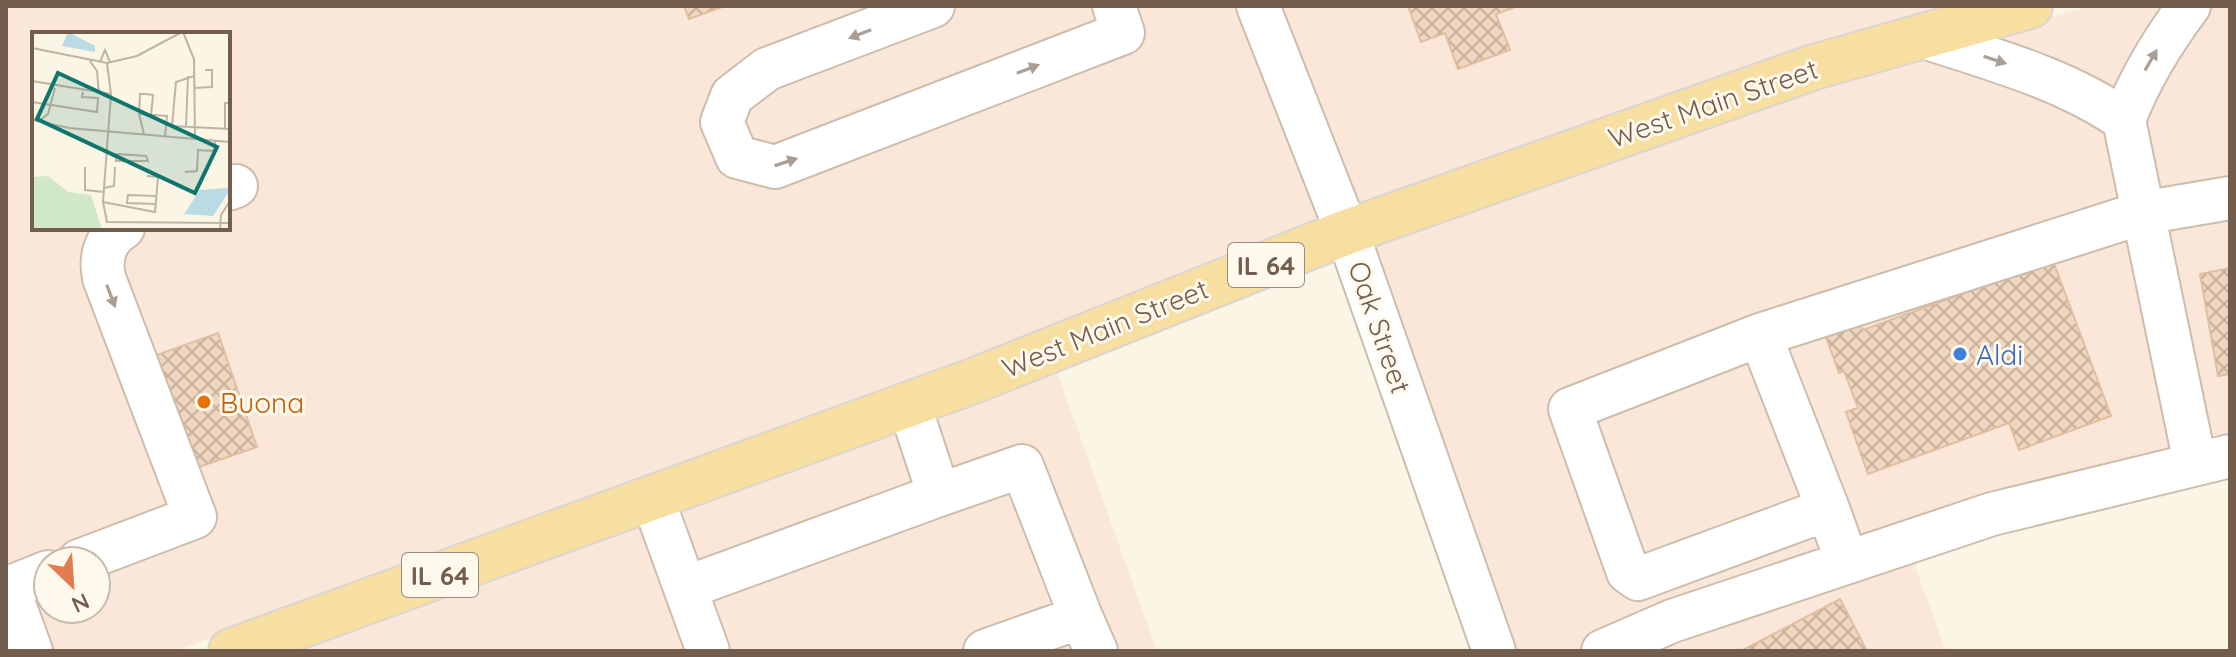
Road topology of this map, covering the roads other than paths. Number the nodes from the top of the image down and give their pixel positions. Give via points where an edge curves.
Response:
1 (933, 6) edge
2 (1114, 6) edge
3 (1258, 6) edge
4 (2030, 6) edge
5 (2189, 6) edge
6 (1921, 36) junction
7 (2124, 120) junction
8 (2230, 198) edge
9 (2142, 213) junction
10 (119, 230) edge
11 (1347, 232) junction
12 (1760, 335) junction
13 (909, 404) junction
14 (2212, 459) edge
15 (939, 495) junction
16 (652, 497) junction
17 (1828, 509) junction
18 (112, 548) edge
19 (1847, 562) junction
20 (32, 577) edge
21 (7, 585) edge
22 (685, 588) junction
23 (1088, 634) edge
24 (304, 639) edge
25 (1649, 642) edge
26 (31, 651) edge
27 (231, 651) edge
28 (708, 651) edge
29 (985, 651) edge
30 (1494, 651) edge
31 (1603, 651) edge

1 -> 2 street via 767,69 732,96 722,122 737,157 775,167 1123,33
3 - 11 street, Oak Street
4 - 6 main road, West Main Street / IL 64
7 -> 5 street via 2161,43
6 -> 7 street via 2072,90
6 - 11 main road, West Main Street / IL 64 via 1814,67
7 - 9 street
8 - 9 street
9 - 12 street
9 - 14 street
10 -> 18 street via 101,259 104,278 195,517
11 - 13 main road, West Main Street / IL 64
11 - 30 street, Oak Street
12 - 17 street
12 - 17 street via 1570,409 1628,572 1638,579 1650,576
13 - 15 street
13 - 16 main road, West Main Street / IL 64
14 - 19 street via 1992,514
15 - 22 street
15 - 23 street via 1022,466
16 - 22 street
16 - 24 main road, West Main Street / IL 64
17 - 19 street
19 - 25 street via 1672,621
20 - 21 street
21 - 26 street
22 - 28 street
23 - 29 street
24 - 27 main road, West Main Street / IL 64
25 - 31 street

